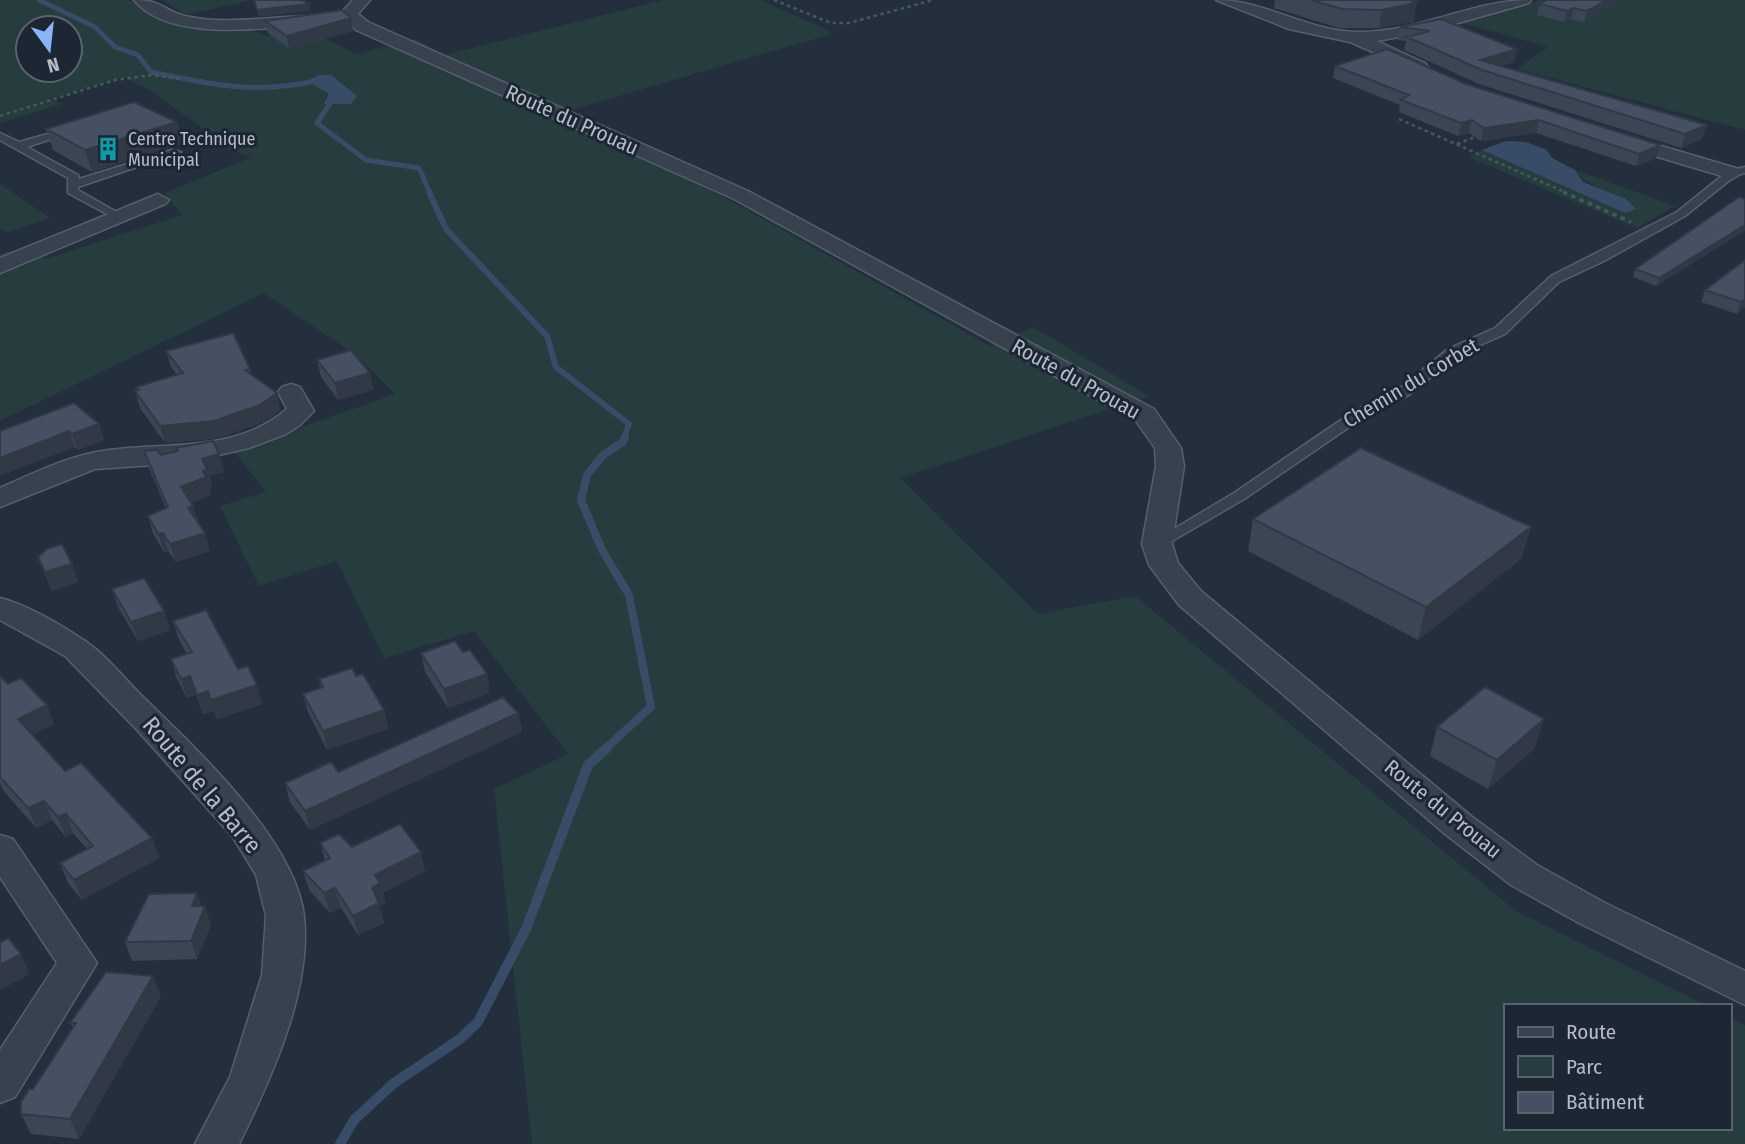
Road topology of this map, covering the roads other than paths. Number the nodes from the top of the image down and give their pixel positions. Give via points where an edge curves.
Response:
1 (142, 0) edge
2 (1224, 0) edge
3 (1523, 0) edge
4 (342, 12) edge
5 (1353, 37) junction
6 (1439, 76) edge
7 (77, 129) edge
8 (1603, 134) edge
9 (0, 136) edge
10 (18, 146) junction
11 (176, 152) dead end
12 (1738, 172) edge
13 (72, 185) junction
14 (158, 200) dead end
15 (117, 216) junction
16 (0, 266) edge
17 (291, 392) dead end
18 (0, 499) edge
19 (1157, 544) junction
20 (0, 607) edge
21 (0, 848) edge
22 (1745, 989) edge
23 (0, 1085) edge
24 (216, 1144) edge

1 - 4 street via 178,20 207,24 271,24
2 - 5 street via 1324,33
3 - 5 street via 1392,34
4 - 19 street, Route du Prouau via 362,26 741,195 1145,415 1168,448 1170,466
5 - 6 street
7 - 10 lane
8 - 12 street
9 - 10 lane
10 - 13 lane via 74,177
11 - 13 lane
12 - 19 lane, Chemin du Corbet via 1681,214 1555,279 1500,331 1453,352 1404,392 1362,412 1239,496
13 - 15 lane via 72,191
14 - 15 street
15 - 16 street
17 - 18 street via 301,411 291,422 229,444 173,456 86,462
19 - 22 street, Route du Prouau via 1164,565 1190,598 1458,825 1524,874 1592,913
20 - 24 street, Route de la Barre via 76,649 245,827 274,874 285,916 282,975 250,1079
21 - 23 street via 78,963

